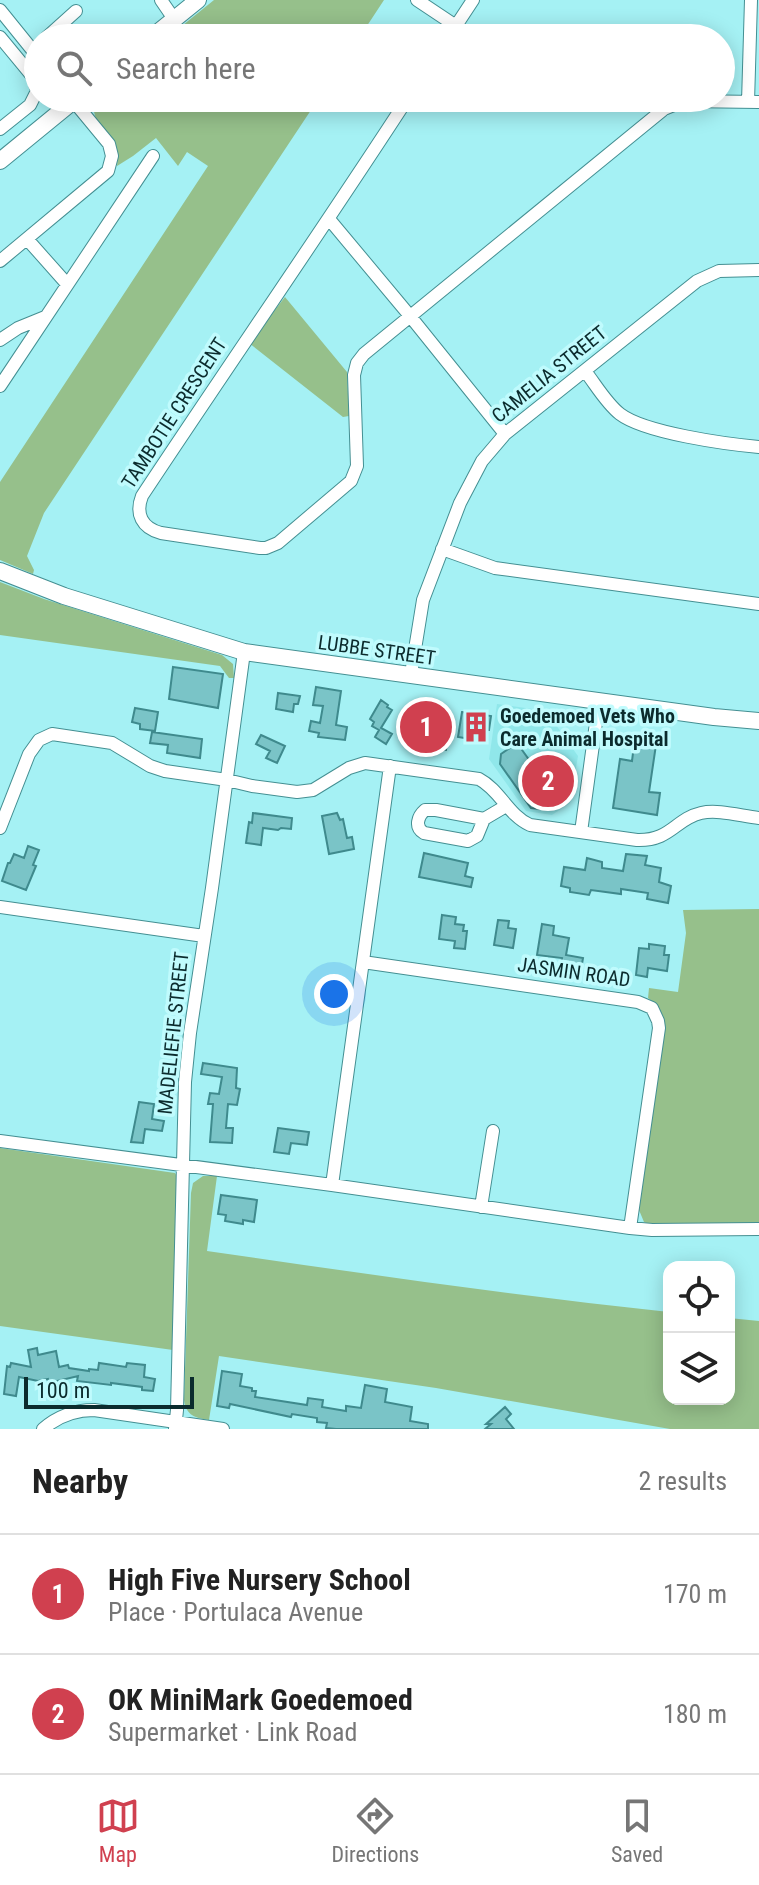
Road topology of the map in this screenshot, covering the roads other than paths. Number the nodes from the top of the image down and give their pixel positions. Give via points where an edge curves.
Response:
1 (161, 0) edge
2 (198, 0) edge
3 (417, 0) edge
4 (473, 0) edge
5 (751, 0) edge
6 (0, 10) edge
7 (76, 11) dead end
8 (174, 19) junction
9 (62, 24) edge
10 (168, 24) edge
11 (453, 24) edge
12 (457, 24) edge
13 (0, 37) edge
14 (24, 37) edge
15 (24, 66) edge
16 (754, 102) edge
17 (24, 110) edge
18 (58, 112) edge
19 (84, 112) edge
20 (399, 112) edge
21 (660, 112) edge
22 (0, 129) edge
23 (153, 156) dead end
24 (0, 161) edge
25 (329, 219) junction
26 (27, 239) junction
27 (0, 261) edge
28 (759, 270) edge
29 (67, 284) junction
30 (410, 316) junction
31 (45, 317) junction
32 (0, 340) edge
33 (585, 371) junction
34 (0, 386) edge
35 (505, 434) junction
36 (759, 447) edge
37 (442, 549) junction
38 (0, 571) edge
39 (759, 604) edge
40 (244, 652) junction
41 (411, 674) junction
42 (599, 701) junction
43 (759, 721) edge
44 (390, 766) junction
45 (227, 780) junction
46 (506, 806) junction
47 (759, 818) edge
48 (484, 819) junction
49 (0, 828) edge
50 (581, 832) junction
51 (0, 907) edge
52 (204, 936) junction
53 (363, 962) junction
54 (493, 1131) dead end
55 (0, 1141) edge
56 (183, 1166) junction
57 (332, 1185) junction
58 (481, 1207) junction
59 (630, 1228) junction
60 (759, 1229) edge
61 (175, 1425) edge
62 (43, 1429) edge
63 (223, 1429) edge

1 - 8 street
2 - 8 main road
3 - 11 street
4 - 12 street
5 - 16 street
6 - 14 street
7 - 9 street
8 - 10 main road
13 - 15 street
17 - 22 street
18 - 24 main road
19 - 26 street via 109,144 108,171
20 - 25 street, TAMBOTIE CRESCENT
21 - 30 street, TAMBOTIE CRESCENT
23 - 29 street
25 - 30 street
25 - 30 street, TAMBOTIE CRESCENT via 142,496 139,513 144,525 161,533 260,548 278,543 353,478 355,368
26 - 27 street
26 - 29 street
28 - 33 street, CAMELIA STREET via 719,271 697,281
29 - 31 street
30 - 35 street
31 - 32 street
31 - 34 street
33 - 35 street, CAMELIA STREET
33 - 36 street via 616,410 632,421 699,439
35 - 37 street, CAMELIA STREET via 482,461
37 - 39 street via 495,568
37 - 41 street, CAMELIA STREET via 423,600
38 - 40 main road, LUBBE STREET
40 - 41 main road, LUBBE STREET
40 - 45 street, MADELIEFIE STREET
41 - 42 main road, LUBBE STREET
42 - 43 main road, LUBBE STREET
42 - 50 street
44 - 45 street via 357,765 306,792
44 - 46 street via 479,779
44 - 53 street
45 - 49 street via 158,769 112,743 52,734 39,740 29,754
45 - 52 street, MADELIEFIE STREET
46 - 48 street
46 - 50 street via 530,825
47 - 50 street via 704,812 663,836 645,840
48 - 48 street via 477,836 468,841 424,833 418,825 429,809
51 - 52 street
52 - 56 street, MADELIEFIE STREET via 188,1045
53 - 57 street
53 - 59 street, JASMIN ROAD via 652,1008 659,1028
54 - 58 street
55 - 56 street
56 - 57 street
56 - 61 street, MADELIEFIE STREET
57 - 58 street
58 - 59 street
59 - 60 street
61 - 62 street via 84,1410 63,1415
61 - 63 street

